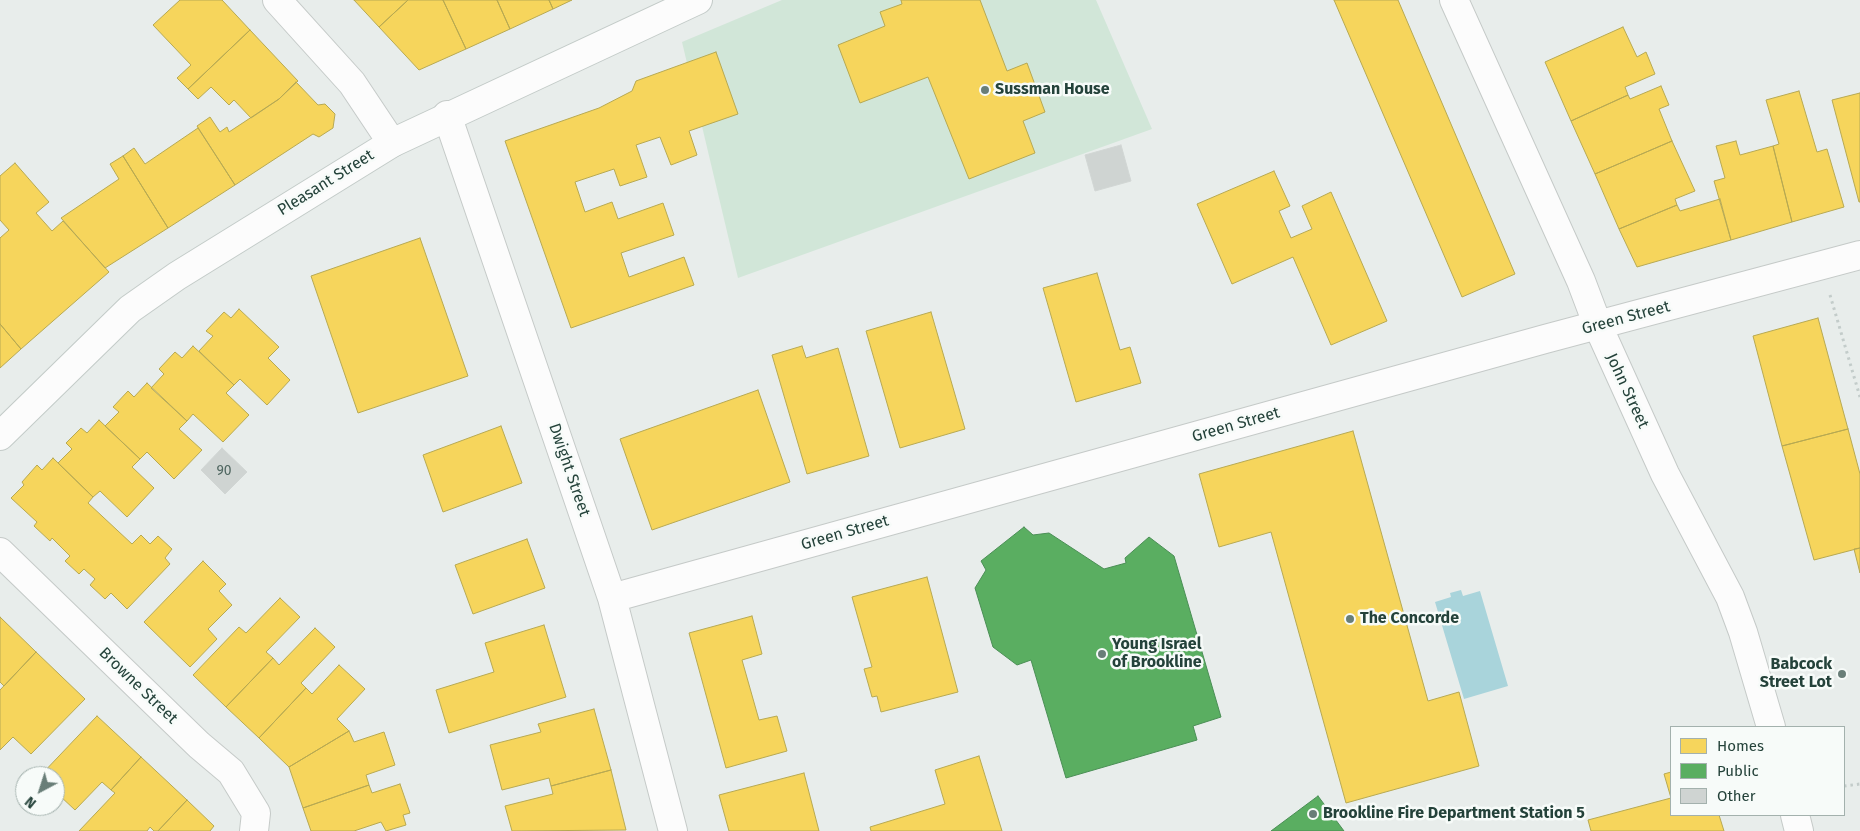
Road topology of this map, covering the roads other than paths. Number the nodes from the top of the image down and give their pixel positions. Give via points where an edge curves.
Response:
1 (277, 0) edge
2 (698, 0) edge
3 (1454, 0) edge
4 (447, 115) junction
5 (392, 143) junction
6 (1860, 254) edge
7 (1598, 326) junction
8 (0, 436) edge
9 (0, 552) edge
10 (612, 598) junction
11 (1771, 726) edge
12 (1795, 816) edge
13 (254, 831) edge
14 (673, 831) edge
15 (1799, 831) edge

1 - 5 street via 352,83
2 - 4 street, Pleasant Street
3 - 7 street, John Street via 1581,281
4 - 5 street, Pleasant Street
4 - 10 street, Dwight Street
5 - 8 street, Pleasant Street via 177,276 130,309
6 - 7 street, Green Street
7 - 10 street, Green Street
7 - 11 street, John Street via 1664,474 1730,598 1744,632
9 - 13 street, Browne Street via 199,745 231,772 256,813
10 - 14 street, Dwight Street
12 - 15 street

